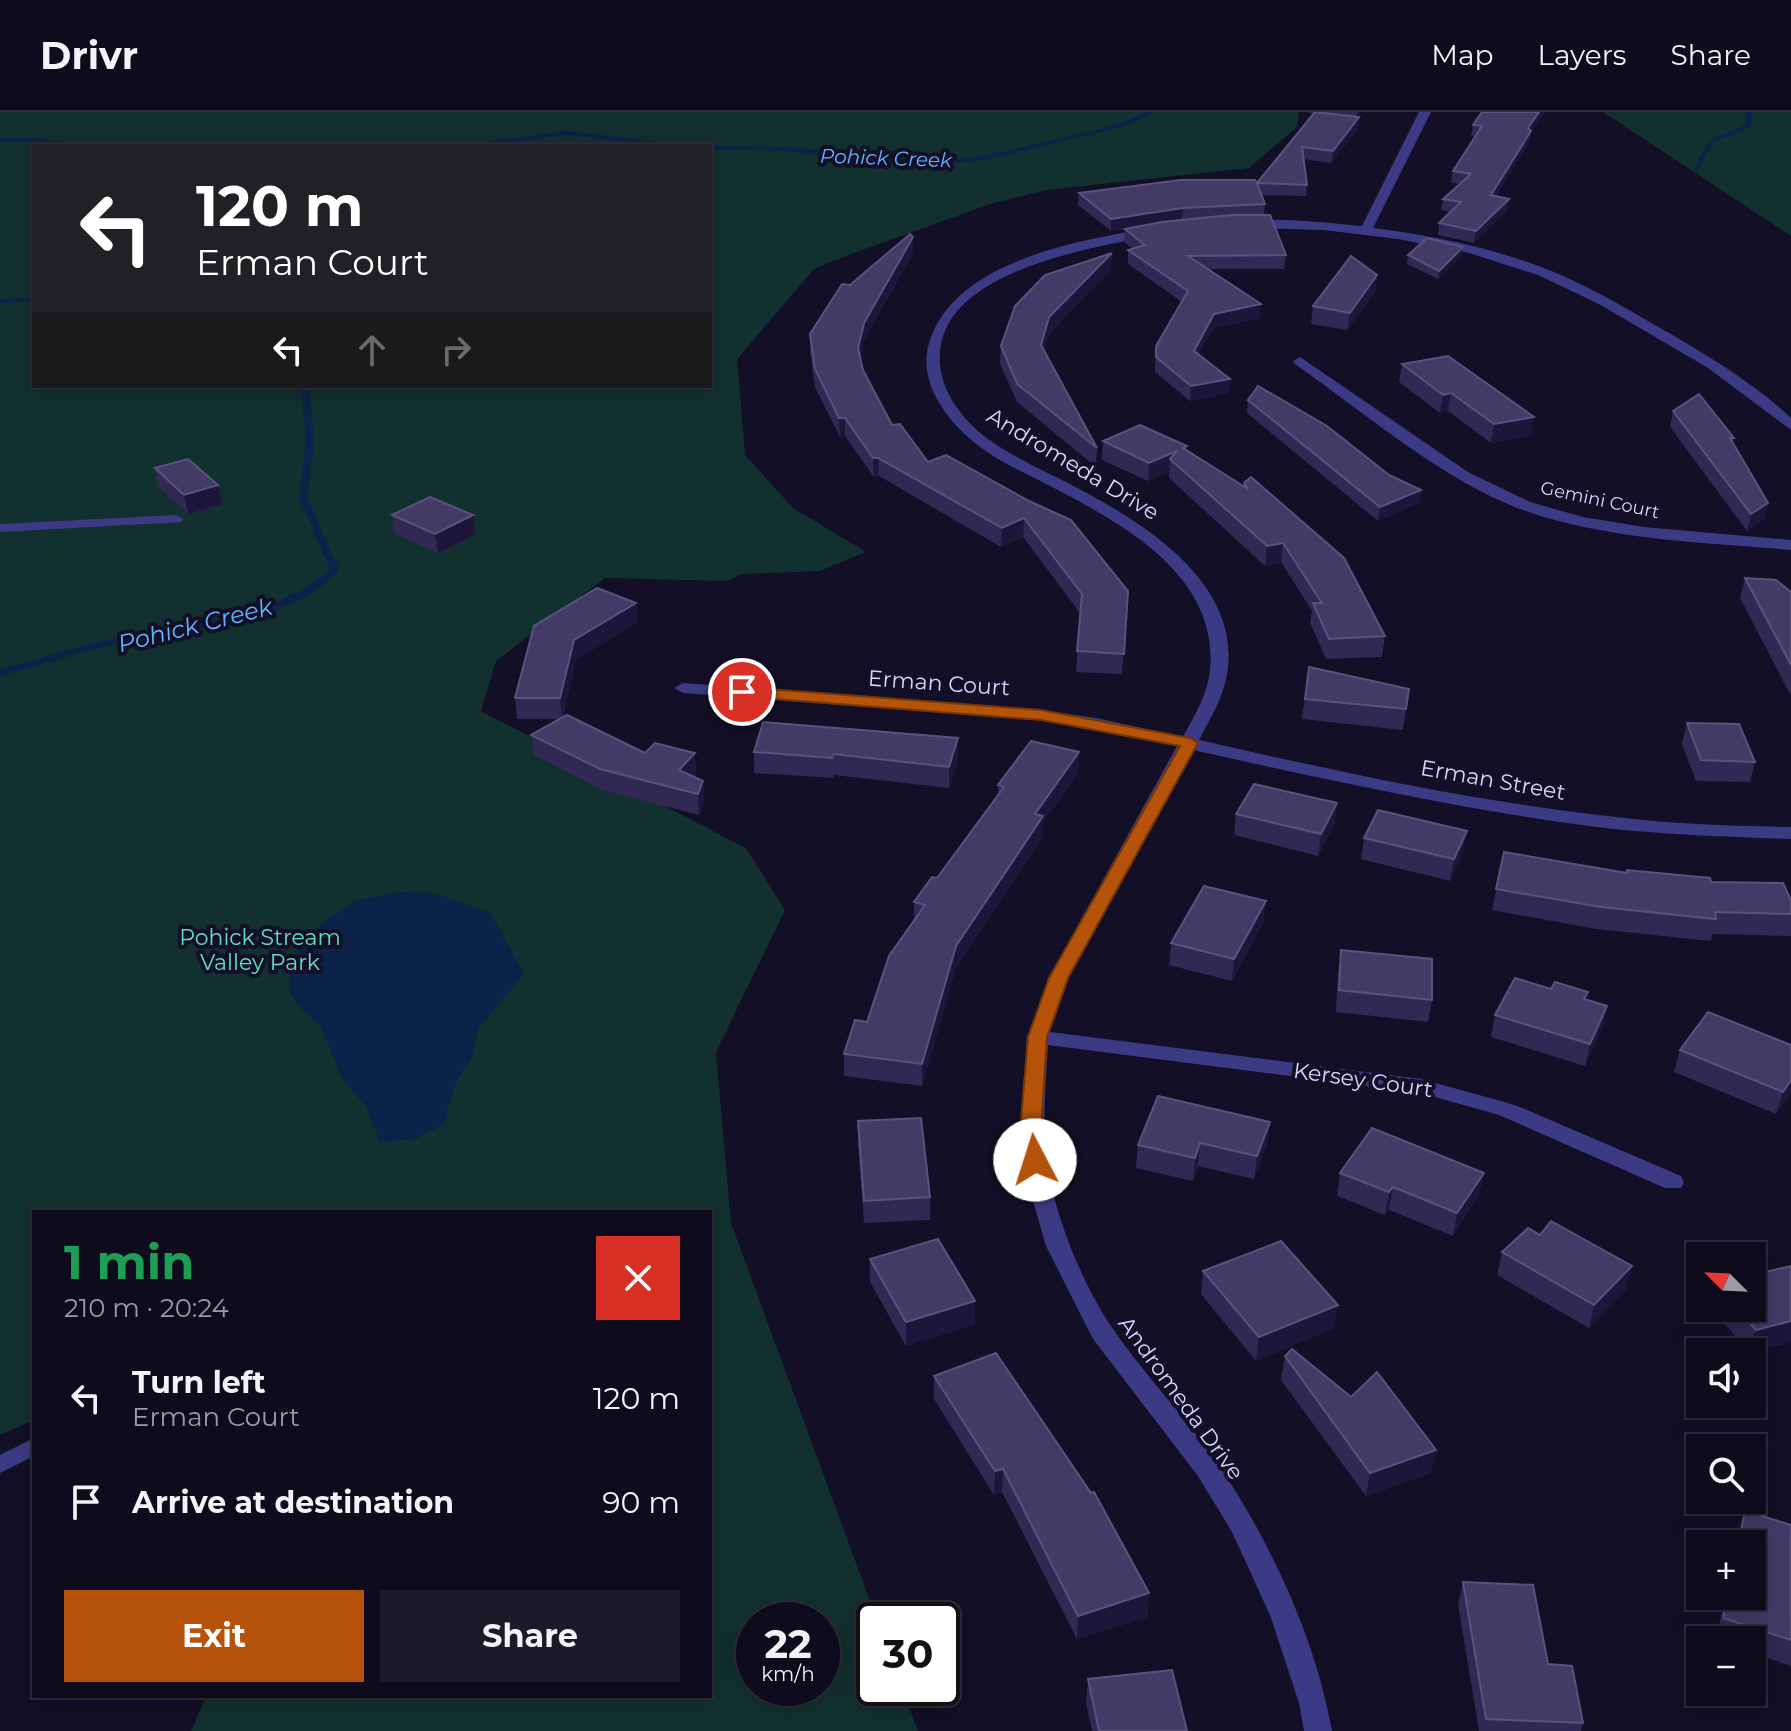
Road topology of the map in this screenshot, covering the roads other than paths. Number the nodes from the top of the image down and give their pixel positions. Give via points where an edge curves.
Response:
1 (1425, 112) edge
2 (1229, 225) edge
3 (1168, 229) edge
4 (1366, 230) junction
5 (1300, 361) dead end
6 (1791, 426) edge
7 (177, 519) dead end
8 (0, 528) edge
9 (1791, 545) edge
10 (683, 688) dead end
11 (1190, 743) junction
12 (1791, 833) edge
13 (1038, 1037) junction
14 (1673, 1182) dead end
15 (32, 1447) edge
16 (0, 1465) edge
17 (1318, 1731) edge

1 - 4 street
2 - 4 street
3 - 11 street, Andromeda Drive via 1055,252 1008,271 970,294 943,322 933,347 932,370 942,397 977,437 1139,529 1173,557 1198,588 1215,626 1219,668 1210,703
4 - 6 street via 1462,248 1545,273 1717,367
5 - 9 street, Gemini Court via 1463,475 1525,505 1644,532
7 - 8 lane
10 - 11 street, Erman Court via 1041,715
11 - 12 street, Erman Street via 1571,819 1655,829
11 - 13 street, Andromeda Drive via 1059,978
13 - 14 street, Kersey Court via 1421,1086 1507,1110
13 - 17 street, Andromeda Drive via 1031,1132 1058,1246 1102,1333 1207,1469 1243,1527 1284,1615
15 - 16 lane

